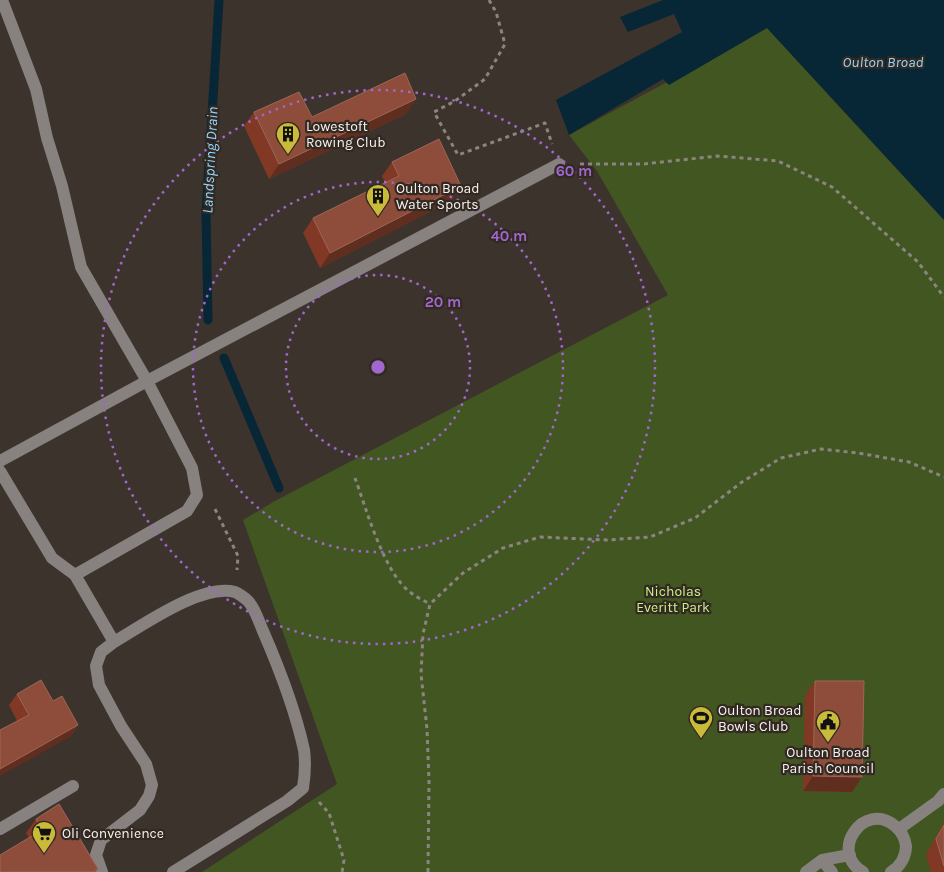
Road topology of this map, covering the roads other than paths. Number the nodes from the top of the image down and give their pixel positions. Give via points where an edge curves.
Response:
1 (2, 0) edge
2 (559, 164) road end
3 (147, 381) junction
4 (0, 461) edge
5 (0, 471) edge
6 (75, 575) junction
7 (114, 642) junction
8 (73, 786) dead end
9 (944, 794) edge
10 (0, 829) edge
11 (899, 829) junction
12 (850, 855) junction
13 (822, 860) junction
14 (102, 872) edge
15 (173, 872) edge
16 (806, 872) edge
17 (832, 872) edge
18 (863, 872) edge
19 (891, 872) edge

1 - 3 lane via 36,89 81,267
2 - 3 lane
3 - 4 lane
3 - 6 lane via 192,468 198,495 187,511
5 - 6 lane via 52,558
6 - 7 lane
7 - 14 lane via 101,652 96,666 99,685 146,764 152,785 140,810 101,840 96,855
7 - 15 lane via 190,598 212,592 236,592 248,601 256,615 291,702 304,752 306,771 303,788
8 - 10 lane
9 - 11 lane
11 - 12 lane via 883,819 864,822 851,836
11 - 19 lane via 904,837 905,855 901,864
12 - 13 lane
12 - 18 lane
13 - 16 lane
13 - 17 lane

